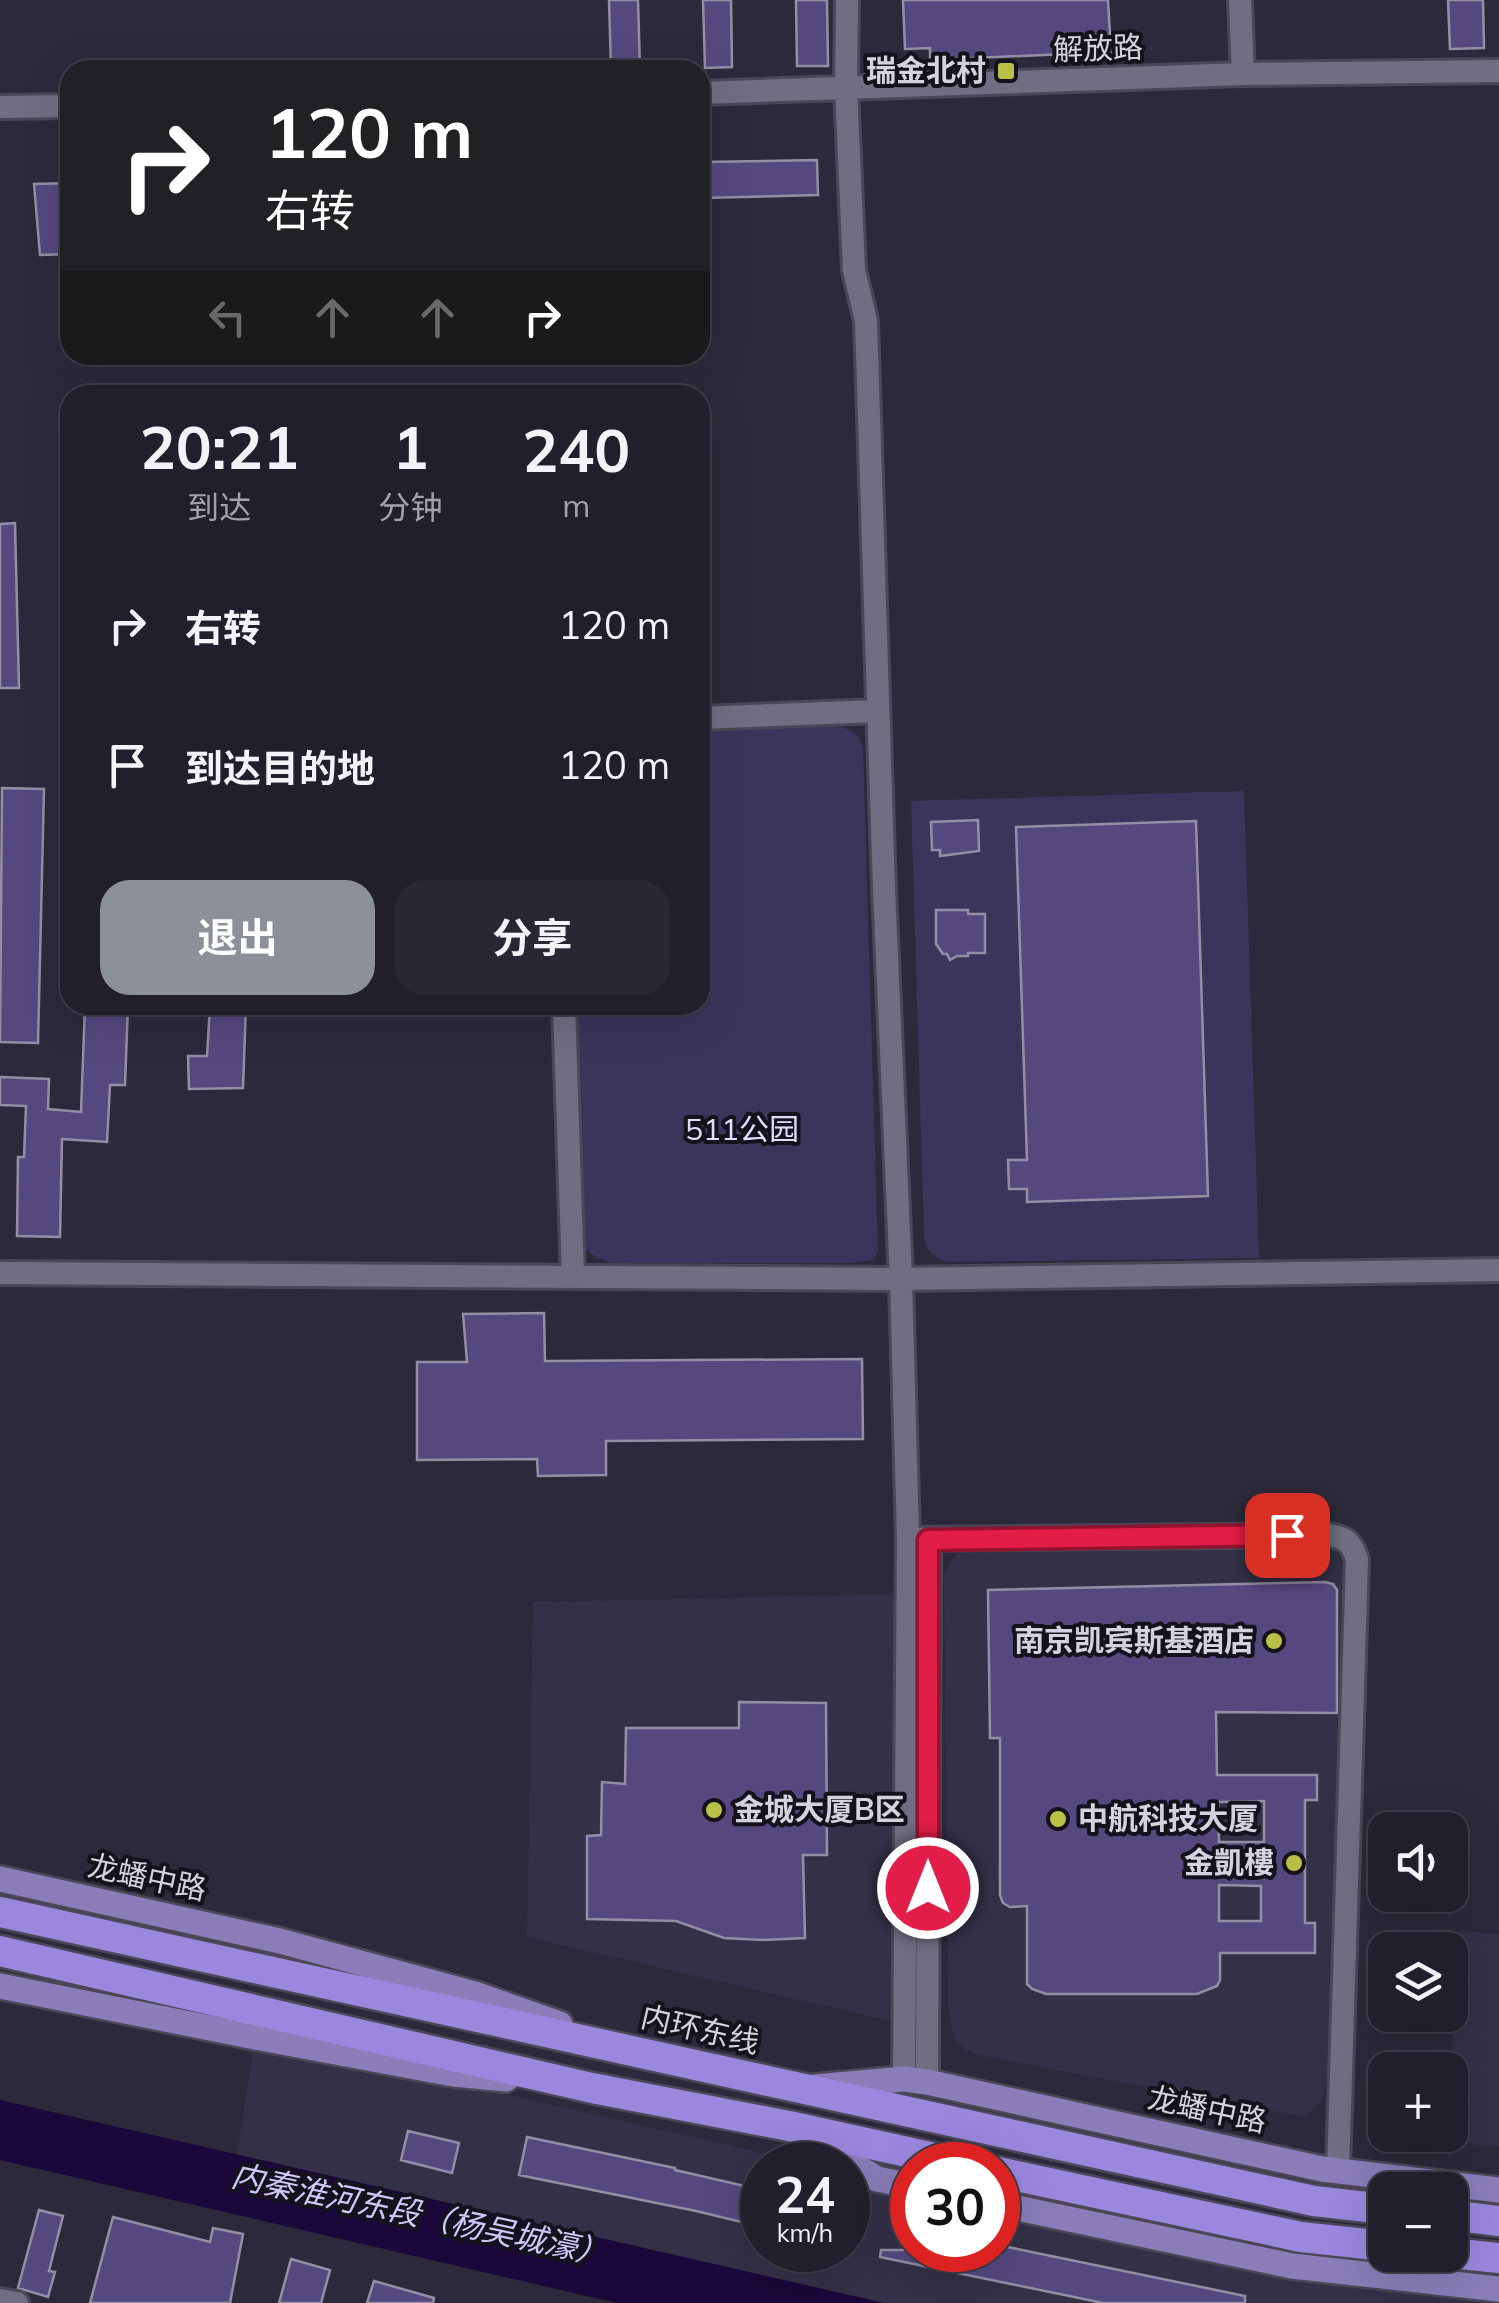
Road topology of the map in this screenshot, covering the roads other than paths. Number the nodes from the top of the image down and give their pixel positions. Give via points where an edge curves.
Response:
1 (847, 0) edge
2 (1240, 0) edge
3 (1499, 71) edge
4 (1243, 74) junction
5 (846, 88) junction
6 (710, 93) edge
7 (60, 106) edge
8 (0, 107) edge
9 (878, 711) junction
10 (710, 718) edge
11 (564, 1015) edge
12 (1499, 1270) edge
13 (0, 1273) edge
14 (573, 1277) junction
15 (901, 1279) junction
16 (918, 1540) junction
17 (0, 1880) edge
18 (0, 1912) edge
19 (0, 1951) edge
20 (0, 1986) edge
21 (640, 2052) junction
22 (915, 2080) junction
23 (592, 2088) junction
24 (799, 2088) junction
25 (789, 2126) junction
26 (890, 2148) edge
27 (1338, 2171) junction
28 (1020, 2177) edge
29 (890, 2182) edge
30 (1499, 2190) edge
31 (1368, 2206) edge
32 (1020, 2209) edge
33 (1468, 2217) edge
34 (1499, 2220) edge
35 (1368, 2244) edge
36 (1468, 2255) edge
37 (1499, 2258) edge
38 (1499, 2289) edge
39 (0, 2300) edge
40 (16, 2303) edge

1 - 5 street
2 - 4 street
3 - 4 street, 解放路
4 - 5 street, 解放路
5 - 6 street, 解放路
5 - 9 street via 854,270 866,321
7 - 8 street
9 - 10 street
9 - 15 street
11 - 14 street
12 - 15 street
13 - 14 street
14 - 15 street
15 - 16 street
16 - 22 street
16 - 27 street via 1327,1535 1352,1546 1358,1560
17 - 21 main road, 龙蟠中路 via 280,1940 475,1994
18 - 21 highway, 内环东线
19 - 23 highway
20 - 23 main road via 452,2074
21 - 24 highway, 内环东线
22 - 24 main road, 龙蟠中路
22 - 27 main road, 龙蟠中路
23 - 25 highway
24 - 31 highway, 内环东线 via 1314,2201
25 - 26 highway
25 - 29 main road
27 - 30 main road, 龙蟠中路
28 - 35 highway via 1301,2238
32 - 38 main road via 1292,2266
33 - 34 highway
36 - 37 highway
39 - 40 street

